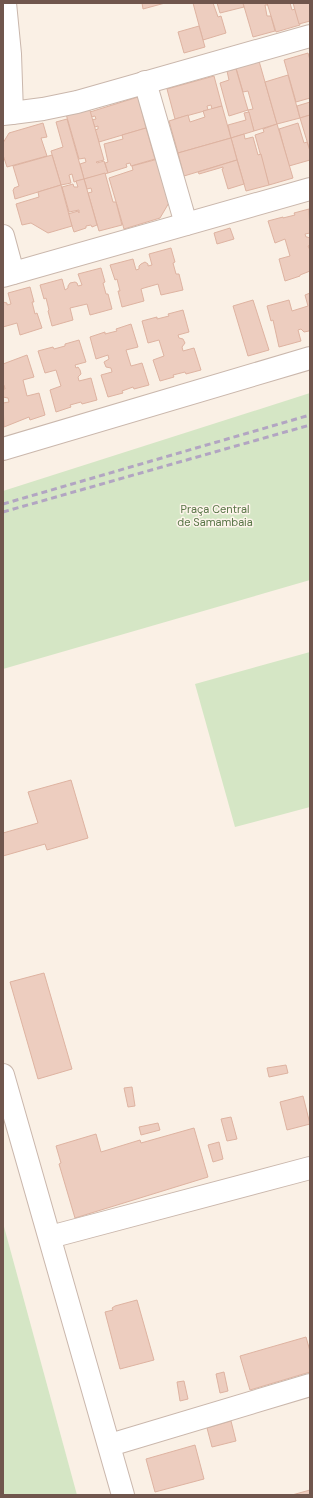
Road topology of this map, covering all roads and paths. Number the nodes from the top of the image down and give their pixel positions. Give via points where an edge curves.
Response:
1 (5, 3) edge
2 (310, 36) edge
3 (145, 82) junction
4 (7, 114) edge
5 (310, 189) edge
6 (186, 224) junction
7 (3, 236) edge
8 (8, 274) edge
9 (310, 358) edge
10 (3, 449) edge
11 (3, 1075) edge
12 (310, 1168) edge
13 (50, 1237) junction
14 (310, 1385) edge
15 (110, 1445) junction
16 (123, 1495) edge

1 - 4 street via 10,54
2 - 3 street
3 - 4 street via 77,102
3 - 6 street
5 - 6 street
6 - 8 street
7 - 8 street
9 - 10 street
11 - 13 street
12 - 13 street
13 - 15 street
14 - 15 street
15 - 16 street

